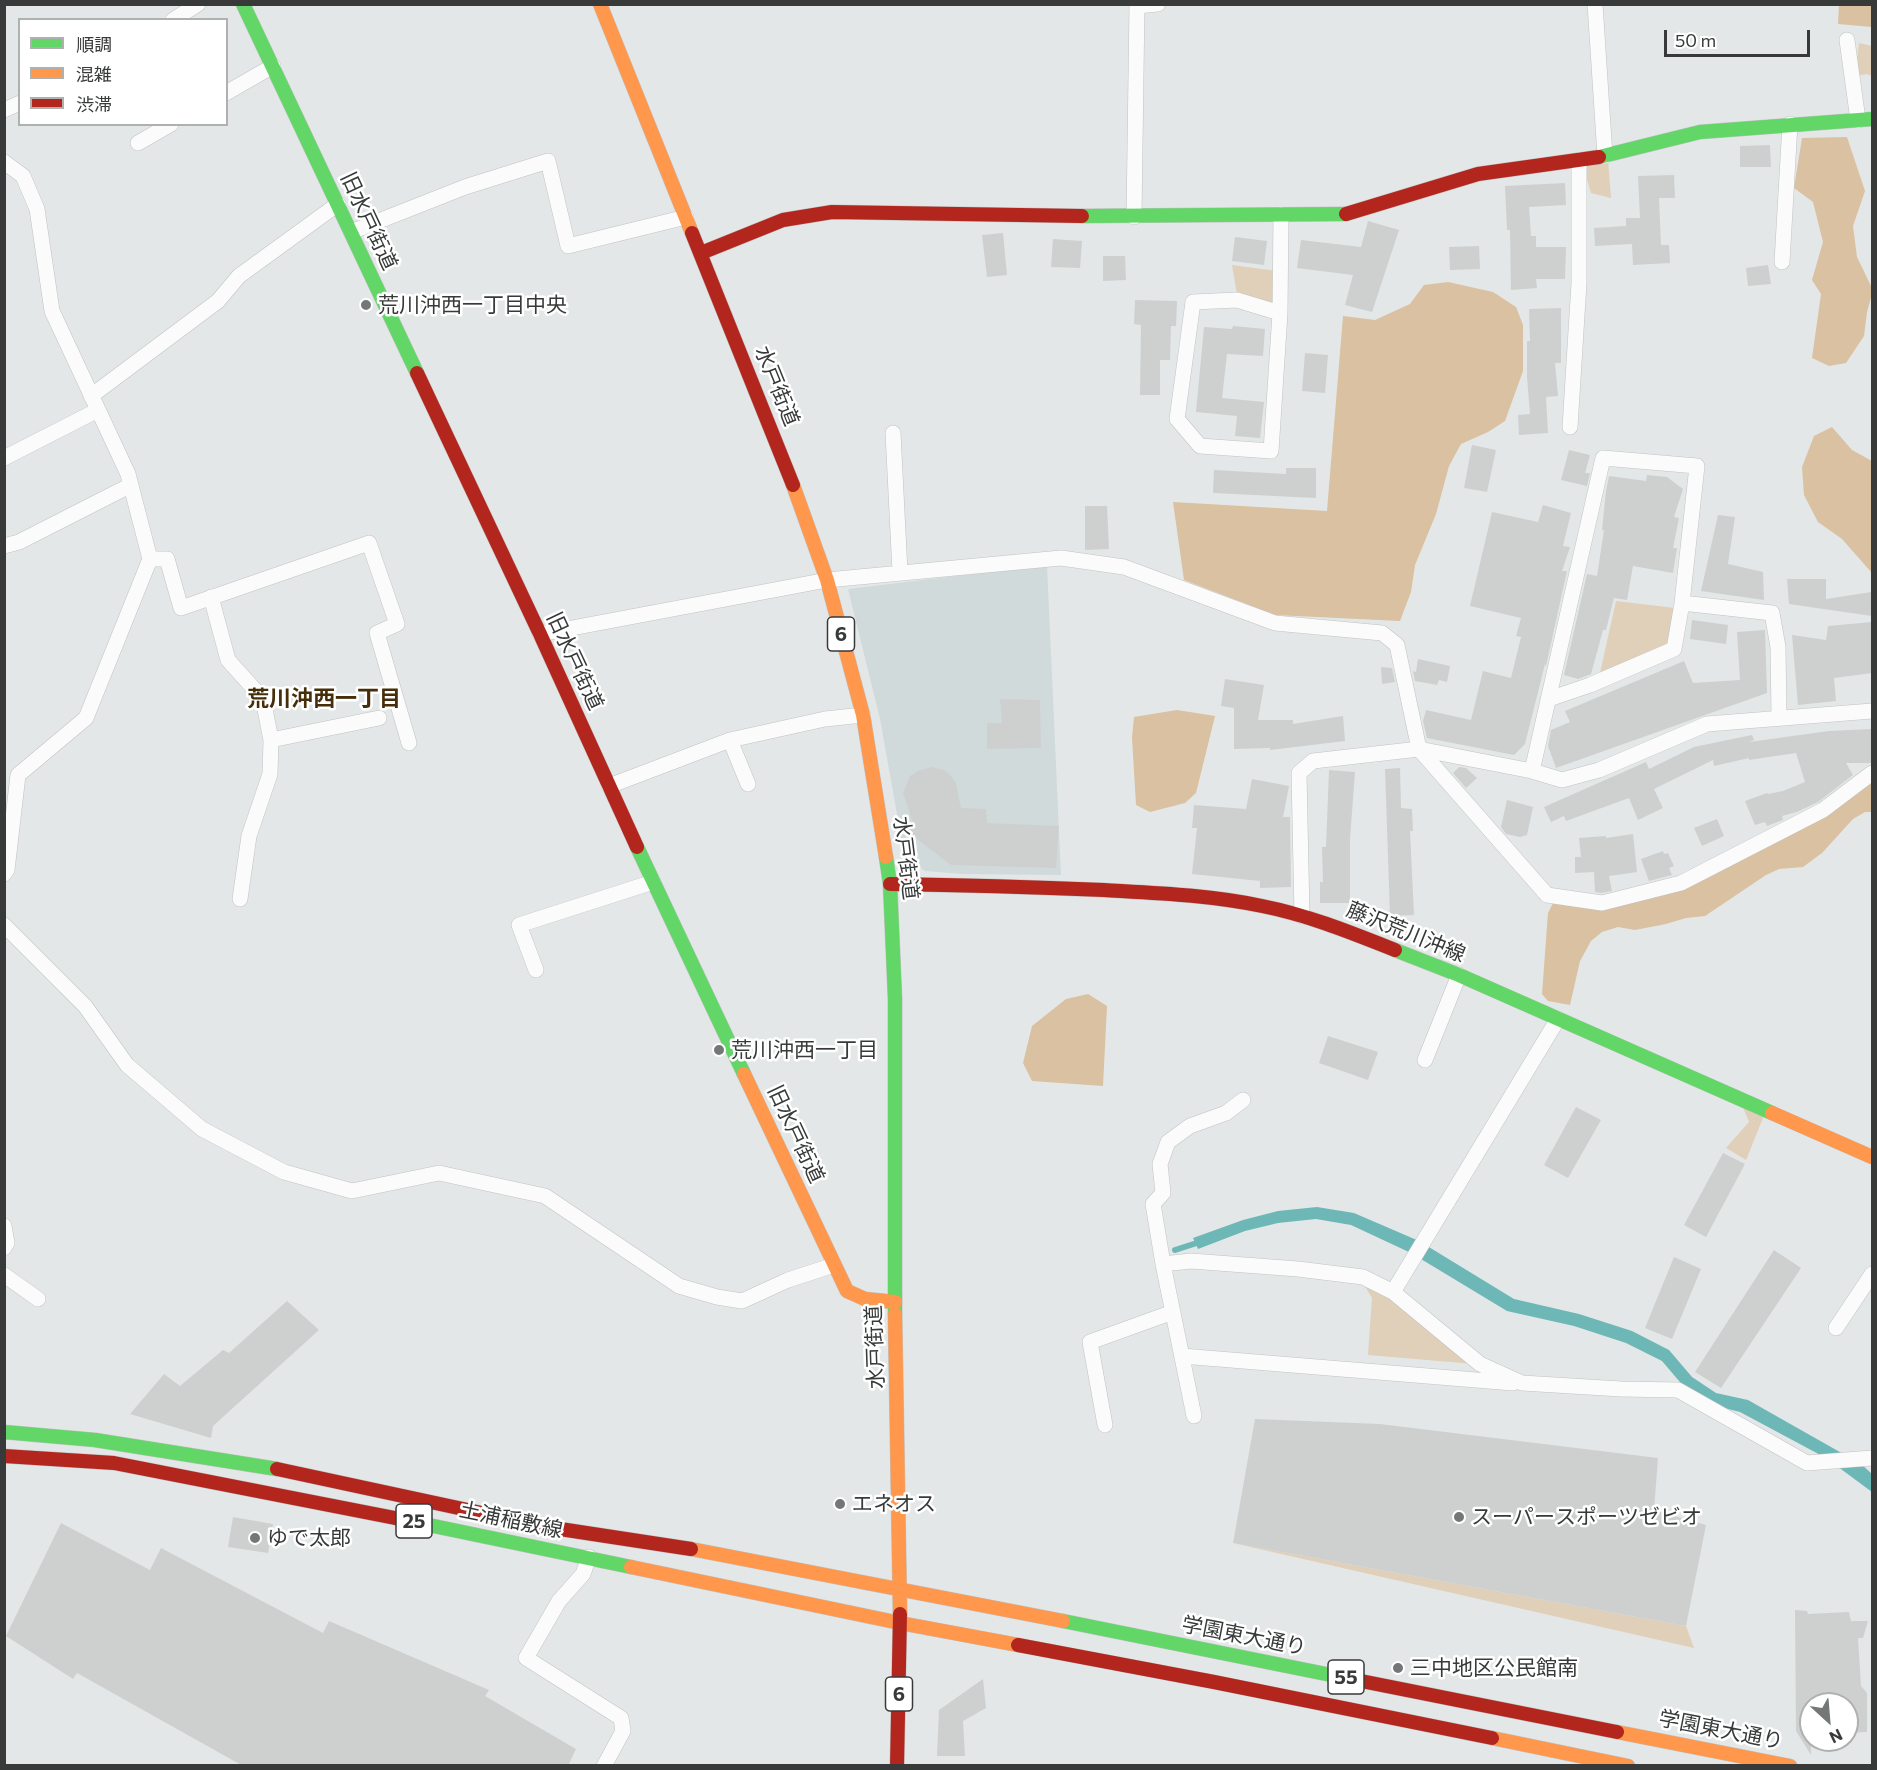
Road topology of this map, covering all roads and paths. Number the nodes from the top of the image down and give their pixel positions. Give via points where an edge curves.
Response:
1 (198, 4) edge
2 (243, 4) edge
3 (600, 4) edge
4 (1158, 4) edge
5 (1595, 4) edge
6 (1137, 5) edge
7 (176, 18) edge
8 (1847, 40) dead end
9 (273, 66) junction
10 (228, 92) edge
11 (18, 104) edge
12 (4, 110) edge
13 (1865, 119) edge
14 (1790, 124) junction
15 (168, 126) edge
16 (138, 143) dead end
17 (1605, 156) junction
18 (1579, 160) junction
19 (4, 162) edge
20 (338, 204) junction
21 (1281, 215) junction
22 (686, 217) junction
23 (1134, 217) junction
24 (351, 232) junction
25 (701, 253) junction
26 (1782, 262) dead end
27 (1280, 313) junction
28 (94, 403) junction
29 (1570, 428) dead end
30 (893, 433) dead end
31 (4, 458) edge
32 (131, 485) junction
33 (4, 546) edge
34 (150, 559) junction
35 (900, 572) junction
36 (827, 580) junction
37 (211, 597) junction
38 (1682, 603) junction
39 (540, 634) junction
40 (1549, 699) junction
41 (1872, 711) edge
42 (863, 715) junction
43 (379, 718) dead end
44 (1779, 718) junction
45 (271, 740) junction
46 (730, 740) junction
47 (409, 743) dead end
48 (1419, 749) junction
49 (1532, 771) junction
50 (1872, 773) edge
51 (748, 784) dead end
52 (609, 786) junction
53 (4, 874) edge
54 (653, 882) junction
55 (890, 884) junction
56 (240, 900) dead end
57 (1302, 916) junction
58 (4, 925) edge
59 (536, 970) dead end
60 (1459, 975) junction
61 (1558, 1019) junction
62 (1425, 1060) dead end
63 (1243, 1100) dead end
64 (1872, 1157) edge
65 (4, 1226) edge
66 (4, 1248) edge
67 (1163, 1264) junction
68 (834, 1265) junction
69 (1872, 1274) edge
70 (4, 1275) edge
71 (1393, 1292) junction
72 (38, 1299) dead end
73 (895, 1302) junction
74 (1173, 1312) junction
75 (1836, 1328) dead end
76 (1182, 1356) junction
77 (1522, 1383) junction
78 (1194, 1416) dead end
79 (1104, 1425) dead end
80 (4, 1432) edge
81 (4, 1456) edge
82 (1872, 1458) edge
83 (589, 1557) junction
84 (901, 1589) junction
85 (900, 1623) junction
86 (604, 1766) edge
87 (897, 1766) edge
88 (1628, 1766) edge
89 (1790, 1766) edge

1 - 7 street
2 - 9 main road, 旧水戸街道
3 - 22 main road, 水戸街道 / 6
4 - 6 street
5 - 17 street
6 - 23 street
8 - 13 street
9 - 10 street
9 - 20 main road, 旧水戸街道
11 - 12 street
13 - 14 main road
14 - 17 main road via 1700,132
14 - 26 street
15 - 16 street
17 - 18 main road
18 - 21 main road via 1478,174 1350,214
18 - 29 street via 1579,283
19 - 28 street via 22,176 37,209 52,311
20 - 24 main road, 旧水戸街道
20 - 28 street via 239,276 218,301
21 - 23 main road
21 - 27 street
22 - 24 street via 568,246 548,162 465,187
22 - 25 main road, 水戸街道 / 6
23 - 25 main road via 832,212 783,220
24 - 39 main road, 旧水戸街道
25 - 36 main road, 水戸街道 / 6
27 - 27 street via 1271,451 1200,446 1177,419 1193,302 1238,300
28 - 31 street
28 - 32 street
30 - 35 street
32 - 33 street via 20,542
32 - 34 street
34 - 37 street via 167,559 181,608
34 - 53 street via 86,718 18,775
35 - 36 street
35 - 48 street via 1061,558 1124,567 1275,623 1382,633 1397,645
36 - 39 street
36 - 42 main road, 水戸街道 / 6
37 - 45 street via 228,660 263,699
37 - 47 street via 369,543 397,624 377,633
38 - 40 street via 1674,649
38 - 40 street via 1696,466 1603,458
38 - 44 street via 1772,613 1778,647
39 - 52 main road, 旧水戸街道
40 - 49 street
41 - 44 street
42 - 46 street via 825,719
42 - 55 main road, 水戸街道 / 6
43 - 45 street
44 - 49 street via 1707,724 1599,770 1562,780
45 - 56 street via 270,774 249,836
46 - 51 street
46 - 52 street
48 - 49 street
48 - 50 street via 1547,895 1602,903 1681,883 1822,810
48 - 57 street via 1313,761 1299,773
52 - 54 main road, 旧水戸街道
54 - 59 street via 519,925
54 - 68 main road, 旧水戸街道
55 - 57 main road, 藤沢荒川沖線 via 1144,892 1220,899
55 - 73 main road, 水戸街道 / 6 via 896,999
57 - 60 main road, 藤沢荒川沖線
58 - 68 street via 84,1006 127,1065 202,1129 284,1172 352,1191 439,1173 545,1196 679,1286 717,1297 742,1301
60 - 61 main road, 藤沢荒川沖線
60 - 62 street
61 - 64 main road, 藤沢荒川沖線
61 - 71 street
63 - 67 street via 1226,1113 1190,1126 1168,1142 1160,1164 1163,1192 1153,1204
65 - 66 street
67 - 71 street via 1191,1261 1363,1277
67 - 74 street
68 - 73 main road, 旧水戸街道 via 847,1291 865,1299
69 - 75 street
70 - 72 street
71 - 77 street via 1480,1364
73 - 84 main road, 水戸街道 / 6
74 - 76 street
74 - 79 street via 1090,1342
76 - 77 street
76 - 78 street
77 - 82 street via 1678,1390 1807,1463
80 - 84 main road, 土浦稲敷線 / 25 via 95,1440 281,1470 547,1527
81 - 83 main road, 土浦稲敷線 / 25 via 114,1463
83 - 85 main road, 土浦稲敷線 / 25
83 - 86 street via 583,1574 559,1601 526,1658 621,1718 623,1731
84 - 85 main road, 水戸街道 / 6
84 - 89 main road, 学園東大通り / 55
85 - 87 main road, 水戸街道 / 6
85 - 88 main road, 55

